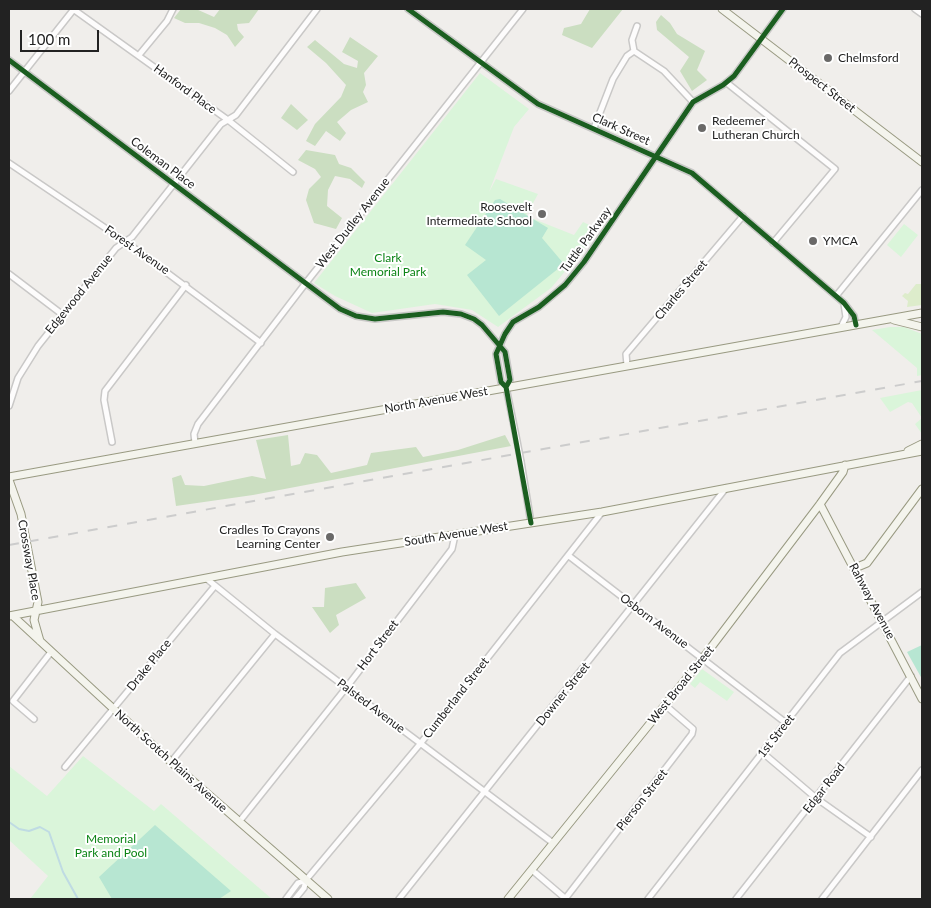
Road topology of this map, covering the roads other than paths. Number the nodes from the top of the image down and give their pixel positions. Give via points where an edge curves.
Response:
1 (74, 9) edge
2 (173, 9) edge
3 (316, 9) edge
4 (408, 9) edge
5 (523, 9) edge
6 (722, 9) edge
7 (783, 9) edge
8 (915, 9) edge
9 (922, 14) edge
10 (637, 26) dead end
11 (761, 38) junction
12 (634, 51) junction
13 (138, 56) junction
14 (9, 60) edge
15 (480, 63) junction
16 (24, 71) junction
17 (727, 83) junction
18 (9, 91) edge
19 (693, 102) junction
20 (228, 120) junction
21 (594, 128) junction
22 (657, 156) junction
23 (922, 162) edge
24 (9, 163) edge
25 (293, 172) dead end
26 (174, 183) junction
27 (922, 190) edge
28 (743, 216) junction
29 (126, 242) junction
30 (773, 243) junction
31 (9, 274) edge
32 (305, 284) junction
33 (186, 285) junction
34 (836, 296) junction
35 (844, 303) junction
36 (922, 313) edge
37 (63, 315) junction
38 (889, 319) junction
39 (856, 325) junction
40 (922, 327) edge
41 (841, 328) junction
42 (261, 343) junction
43 (500, 345) junction
44 (627, 366) junction
45 (506, 387) junction
46 (9, 404) edge
47 (112, 442) dead end
48 (196, 443) junction
49 (922, 444) edge
50 (922, 451) edge
51 (903, 454) junction
52 (845, 466) junction
53 (9, 478) edge
54 (726, 487) junction
55 (922, 489) edge
56 (820, 504) junction
57 (602, 512) junction
58 (531, 523) junction
59 (455, 535) junction
60 (569, 556) junction
61 (855, 568) junction
62 (207, 580) junction
63 (214, 587) junction
64 (922, 592) edge
65 (634, 605) junction
66 (36, 611) junction
67 (11, 616) edge
68 (883, 622) junction
69 (275, 634) junction
70 (41, 644) junction
71 (51, 652) junction
72 (704, 658) junction
73 (911, 676) junction
74 (346, 688) junction
75 (922, 699) edge
76 (664, 705) junction
77 (113, 710) junction
78 (34, 719) dead end
79 (786, 723) junction
80 (420, 744) junction
81 (763, 752) junction
82 (171, 762) junction
83 (65, 767) dead end
84 (922, 770) edge
85 (486, 790) junction
86 (816, 798) junction
87 (239, 822) junction
88 (871, 837) junction
89 (553, 843) junction
90 (532, 870) junction
91 (306, 880) junction
92 (286, 899) edge
93 (295, 899) edge
94 (328, 899) edge
95 (399, 899) edge
96 (508, 899) edge
97 (566, 899) edge
98 (648, 899) edge
99 (736, 899) edge
100 (822, 899) edge

1 - 13 street, Hanford Place
1 - 16 street
2 - 13 street
3 - 20 street, Edgewood Avenue via 236,115
4 - 15 street, Clark Street
5 - 15 street, West Dudley Avenue
6 - 11 main road, Prospect Street
7 - 11 street
8 - 9 street
10 - 12 street via 632,40
11 - 17 street
11 - 23 main road, Prospect Street
12 - 19 street via 664,70
12 - 21 street via 627,56 613,79
13 - 20 street, Hanford Place
14 - 16 street, Coleman Place
15 - 21 street, Clark Street via 538,104
15 - 32 street, West Dudley Avenue
16 - 18 street
16 - 26 street, Coleman Place
17 - 19 street
17 - 30 street via 835,169
19 - 22 street, Tuttle Parkway
20 - 25 street, Hanford Place
20 - 26 street, Edgewood Avenue via 221,124
21 - 22 street, Clark Street
22 - 28 street, Clark Street via 692,173
22 - 43 street, Tuttle Parkway via 584,262 552,296 512,322
24 - 29 street, Forest Avenue
26 - 29 street, Edgewood Avenue
26 - 32 street, Coleman Place
27 - 34 street
28 - 30 street, Clark Street
28 - 44 street, Charles Street via 626,354
29 - 33 street, Forest Avenue
29 - 37 street, Edgewood Avenue via 116,248
30 - 34 street, Clark Street
31 - 37 street
32 - 42 street, West Dudley Avenue
32 - 43 street, Tuttle Parkway via 340,309 356,316 375,319 443,312 461,314 482,325
33 - 42 street, Forest Avenue
33 - 47 street via 105,391
34 - 35 street, Clark Street
35 - 39 street, Clark Street via 854,316
35 - 41 street via 846,317
36 - 38 main road, North Avenue West
37 - 46 street, Edgewood Avenue via 27,362
38 - 39 main road, North Avenue West
38 - 40 main road
39 - 41 main road, North Avenue West
41 - 44 main road, North Avenue West
42 - 48 street, West Dudley Avenue via 195,428
43 - 45 street, Tuttle Parkway via 505,352 510,380
43 - 45 street, Tuttle Parkway via 496,354 501,382
44 - 45 main road, North Avenue West
45 - 48 main road, North Avenue West
45 - 58 street, Tuttle Parkway, bridge
48 - 53 main road, North Avenue West
49 - 51 main road, South Avenue West
50 - 51 main road, South Avenue West
51 - 52 main road, South Avenue West
52 - 54 main road, South Avenue West
52 - 56 main road, West Broad Street
53 - 66 main road, Crossway Place via 21,514 38,602
54 - 57 main road, South Avenue West
54 - 65 street, Downer Street
55 - 61 main road via 867,562
56 - 61 main road, Rahway Avenue
56 - 72 main road, West Broad Street
57 - 58 main road, South Avenue West
57 - 60 street, Cumberland Street
58 - 59 main road, South Avenue West
59 - 62 main road, South Avenue West via 342,552
59 - 74 street, Hort Street via 452,549
60 - 65 street, Osborn Avenue
60 - 80 street, Cumberland Street
61 - 68 main road, Rahway Avenue
62 - 63 street, Palsted Avenue
62 - 66 main road, South Avenue West
63 - 69 street, Palsted Avenue
63 - 77 street, Drake Place
64 - 68 street, 1st Street
65 - 72 street, Osborn Avenue
65 - 85 street, Downer Street
66 - 67 main road, South Avenue West
66 - 70 main road via 36,629
67 - 70 main road, North Scotch Plains Avenue
68 - 73 main road, Rahway Avenue
68 - 79 street, 1st Street via 840,653
69 - 74 street, Palsted Avenue
69 - 82 street
70 - 71 main road, North Scotch Plains Avenue
71 - 77 main road, North Scotch Plains Avenue
71 - 78 street via 13,700
72 - 76 main road, West Broad Street
72 - 79 street, Osborn Avenue
73 - 75 main road, Rahway Avenue
73 - 86 street, Edgar Road
74 - 80 street, Palsted Avenue
74 - 87 street, Hort Street
76 - 89 main road, West Broad Street
76 - 97 street, Pierson Street via 693,729 692,734
77 - 82 main road, North Scotch Plains Avenue
77 - 83 street, Drake Place
79 - 81 street, 1st Street
80 - 85 street, Palsted Avenue
80 - 91 street, Cumberland Street
81 - 86 street
81 - 98 street, 1st Street
82 - 87 main road, North Scotch Plains Avenue
84 - 88 street
85 - 89 street, Palsted Avenue
85 - 95 street, Downer Street
86 - 88 street
86 - 99 street, Edgar Road
87 - 91 main road, North Scotch Plains Avenue
88 - 100 street
89 - 90 main road, West Broad Street
90 - 96 main road, West Broad Street
90 - 97 street
91 - 92 street, Cumberland Street via 298,884
91 - 93 street, Cumberland Street
91 - 94 main road, North Scotch Plains Avenue

